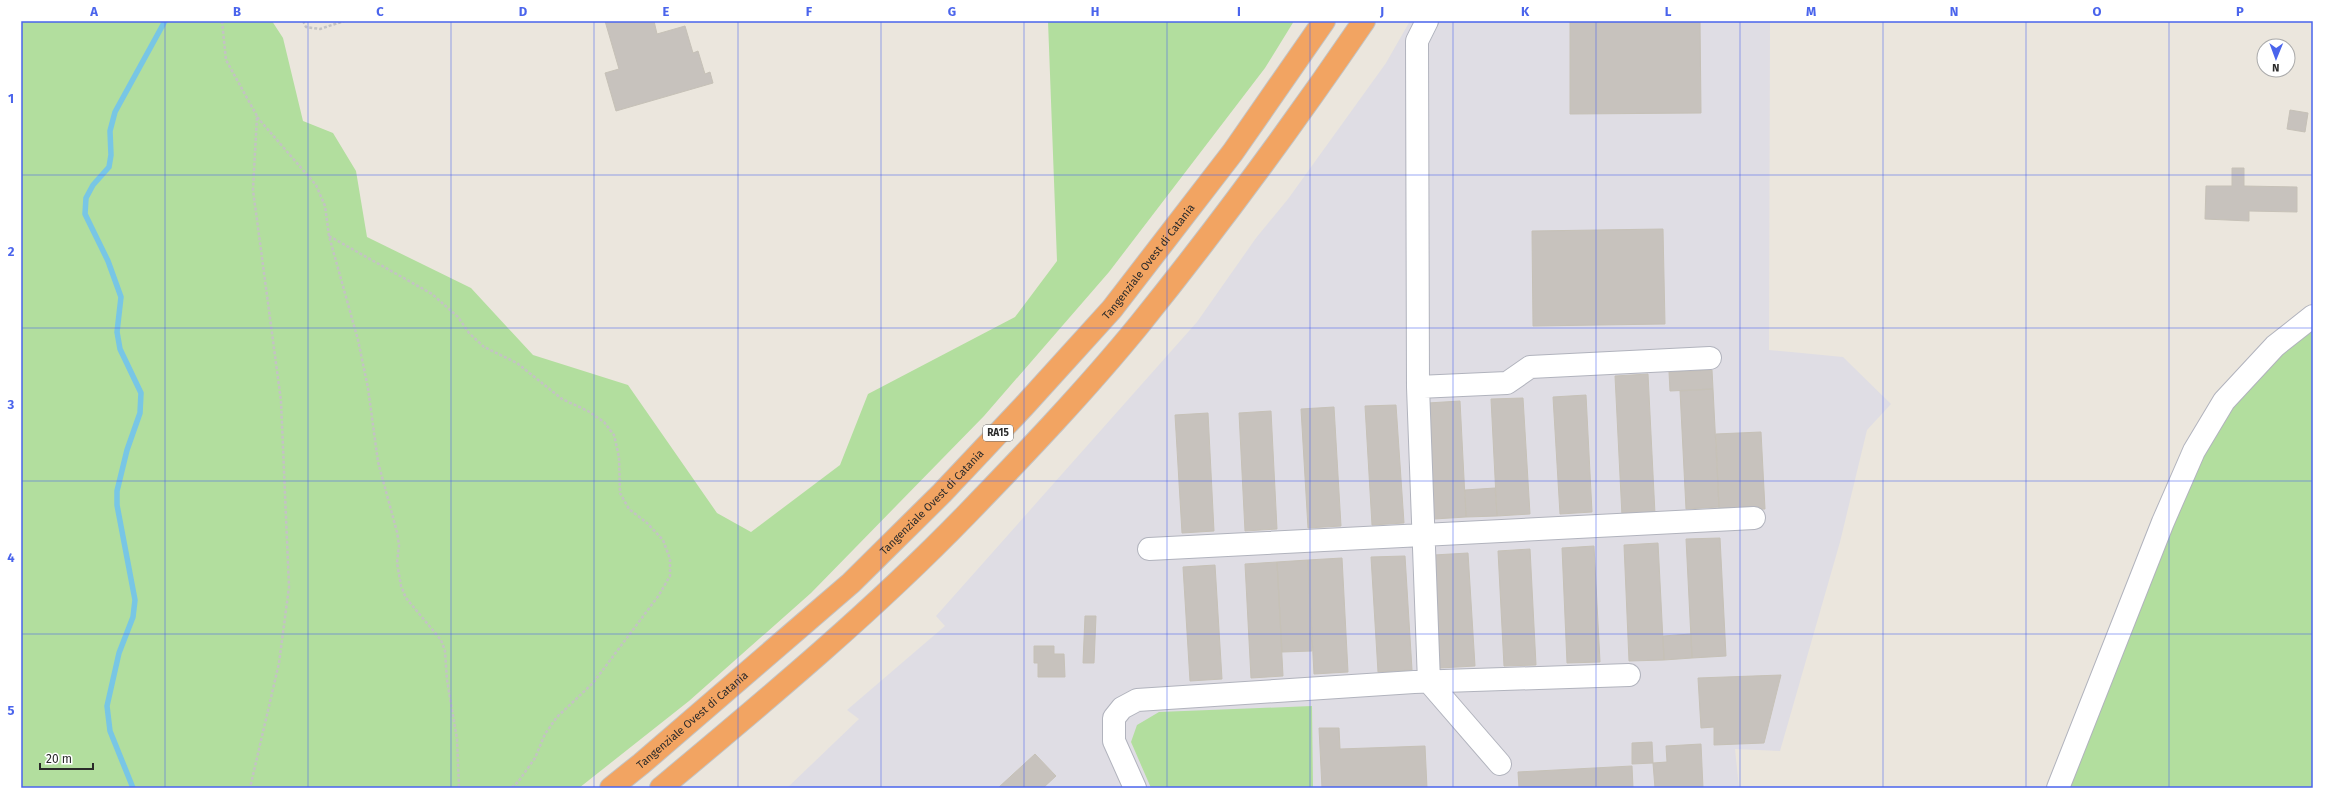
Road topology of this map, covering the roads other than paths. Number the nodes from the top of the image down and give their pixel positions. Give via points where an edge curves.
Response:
1 (1324, 21) edge
2 (1364, 21) edge
3 (1427, 21) edge
4 (2313, 316) edge
5 (1710, 358) dead end
6 (1418, 387) junction
7 (1754, 518) dead end
8 (1423, 536) junction
9 (1149, 549) dead end
10 (1629, 675) dead end
11 (1429, 682) junction
12 (1500, 764) dead end
13 (611, 788) edge
14 (660, 788) edge
15 (1135, 788) edge
16 (2058, 788) edge

1 - 13 highway, Tangenziale Ovest di Catania / RA15 via 1233,152 1112,309 1024,406 852,583
2 - 14 highway, RA15 via 1260,169 1137,327 1048,427 964,516 871,606 781,687
3 - 6 street via 1416,41
4 - 16 street via 2274,346 2224,401 2194,451
5 - 6 street via 1530,367 1507,383
6 - 8 street
7 - 8 street
8 - 9 street
8 - 11 street
10 - 11 street
11 - 12 street
11 - 15 street via 1137,700 1122,708 1114,718 1114,741

